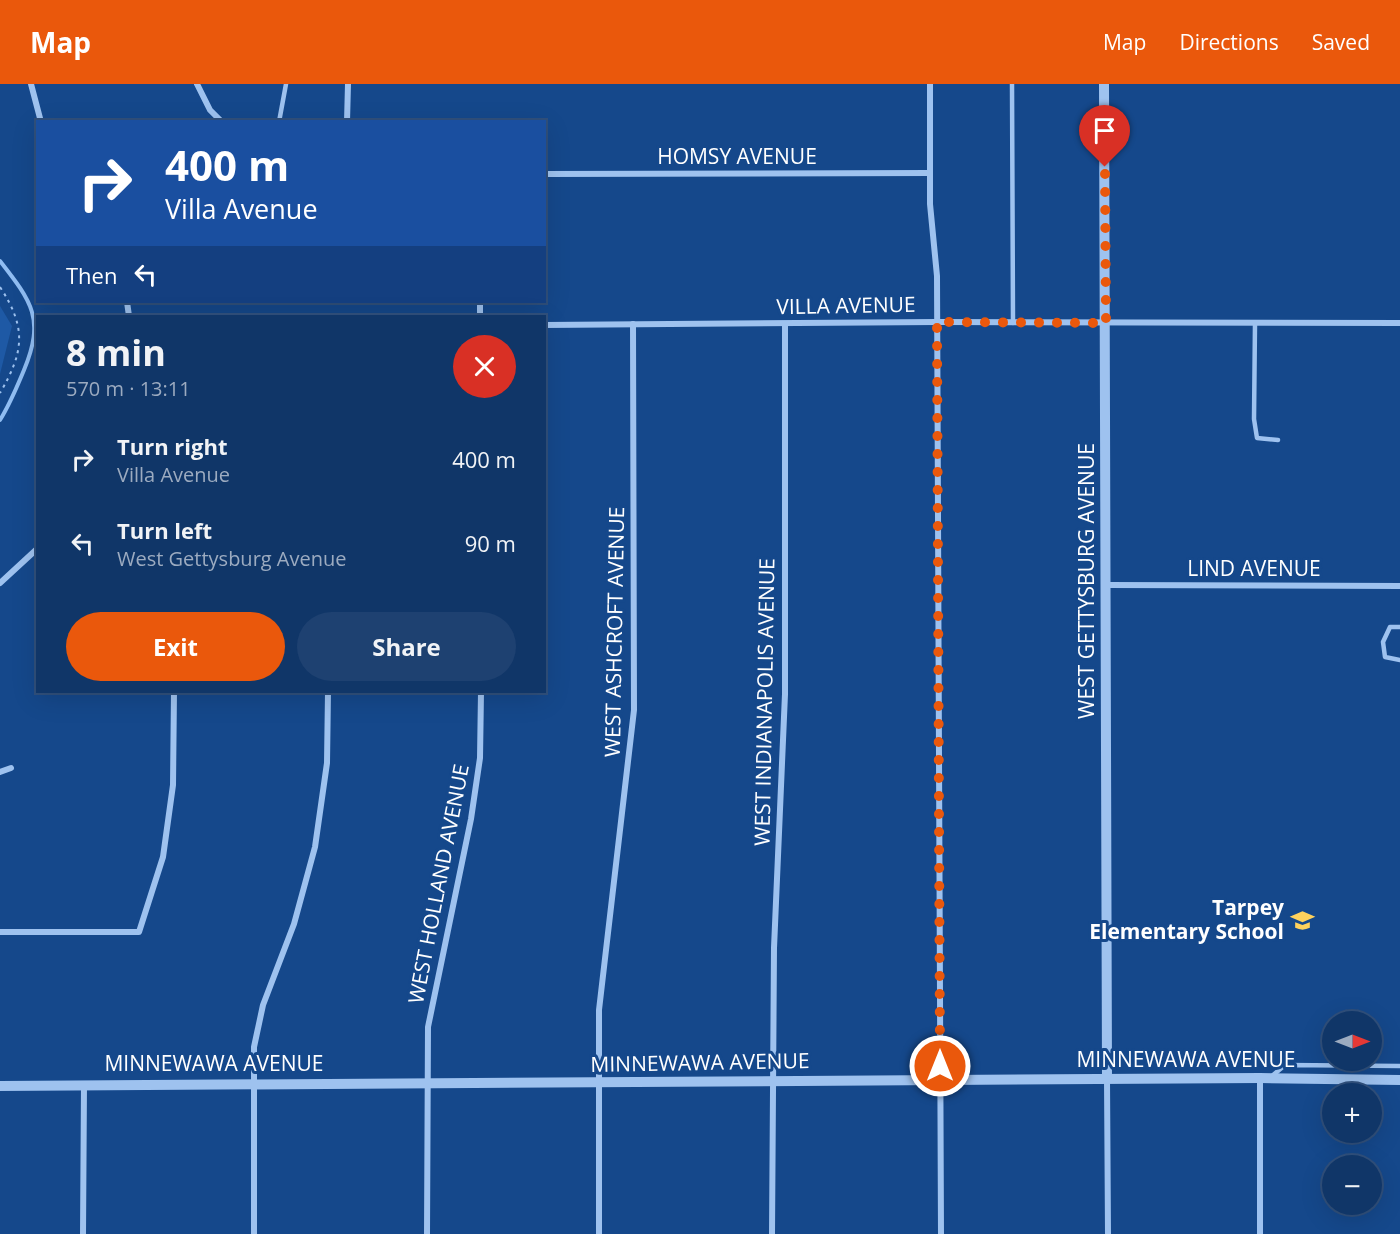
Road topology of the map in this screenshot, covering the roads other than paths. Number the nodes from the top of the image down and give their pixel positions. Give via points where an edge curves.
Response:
1 (31, 84) edge
2 (197, 84) edge
3 (286, 84) edge
4 (348, 84) edge
5 (930, 84) edge
6 (1012, 84) edge
7 (1104, 84) edge
8 (40, 120) edge
9 (220, 120) edge
10 (279, 120) edge
11 (347, 120) edge
12 (930, 173) junction
13 (546, 174) edge
14 (937, 322) junction
15 (1013, 323) junction
16 (1106, 323) junction
17 (1256, 323) junction
18 (1400, 323) edge
19 (633, 324) junction
20 (785, 324) junction
21 (546, 325) edge
22 (1278, 440) dead end
23 (36, 550) edge
24 (0, 583) edge
25 (1107, 585) junction
26 (1400, 586) edge
27 (1400, 627) edge
28 (1400, 660) edge
29 (174, 693) edge
30 (328, 693) edge
31 (481, 693) edge
32 (11, 768) dead end
33 (0, 772) edge
34 (0, 932) edge
35 (1400, 1066) edge
36 (1265, 1078) junction
37 (1107, 1079) junction
38 (1400, 1080) edge
39 (772, 1081) junction
40 (427, 1082) junction
41 (941, 1082) junction
42 (599, 1083) junction
43 (84, 1085) junction
44 (253, 1085) junction
45 (0, 1086) edge
46 (83, 1234) edge
47 (254, 1234) edge
48 (427, 1234) edge
49 (599, 1234) edge
50 (772, 1234) edge
51 (941, 1234) edge
52 (1108, 1234) edge
53 (1260, 1234) edge

1 - 8 street
2 - 9 street via 210,110
3 - 10 lane
4 - 11 street
5 - 12 street
6 - 15 lane
7 - 16 street, WEST GETTYSBURG AVENUE
12 - 13 street, HOMSY AVENUE
12 - 14 street
14 - 15 street, VILLA AVENUE
14 - 20 street, VILLA AVENUE
14 - 41 street
15 - 16 street, VILLA AVENUE
16 - 17 street, VILLA AVENUE
16 - 25 street, WEST GETTYSBURG AVENUE
17 - 18 street, VILLA AVENUE
17 - 22 lane via 1257,438
19 - 20 street, VILLA AVENUE
19 - 21 street, VILLA AVENUE
19 - 42 street, WEST ASHCROFT AVENUE via 634,711 599,1010
20 - 39 street, WEST INDIANAPOLIS AVENUE via 785,694
23 - 24 street
25 - 26 street, LIND AVENUE
25 - 37 street, WEST GETTYSBURG AVENUE
27 - 28 lane via 1390,627 1383,642 1385,657
29 - 34 street via 173,785 163,857 139,932
30 - 44 street via 327,763 315,847 294,924 257,1027
31 - 40 street, WEST HOLLAND AVENUE via 480,758 428,1027
32 - 33 street
35 - 36 lane via 1285,1065
36 - 37 street, MINNEWAWA AVENUE
36 - 38 street, MINNEWAWA AVENUE
36 - 53 street
37 - 41 street, MINNEWAWA AVENUE
37 - 52 street
39 - 41 street, MINNEWAWA AVENUE
39 - 42 street, MINNEWAWA AVENUE
39 - 50 street, WEST INDIANAPOLIS AVENUE
40 - 42 street, MINNEWAWA AVENUE
40 - 44 street, MINNEWAWA AVENUE
40 - 48 street, WEST HOLLAND AVENUE
41 - 51 street
42 - 49 street, WEST ASHCROFT AVENUE
43 - 44 street, MINNEWAWA AVENUE
43 - 45 street, MINNEWAWA AVENUE
43 - 46 street
44 - 47 street

